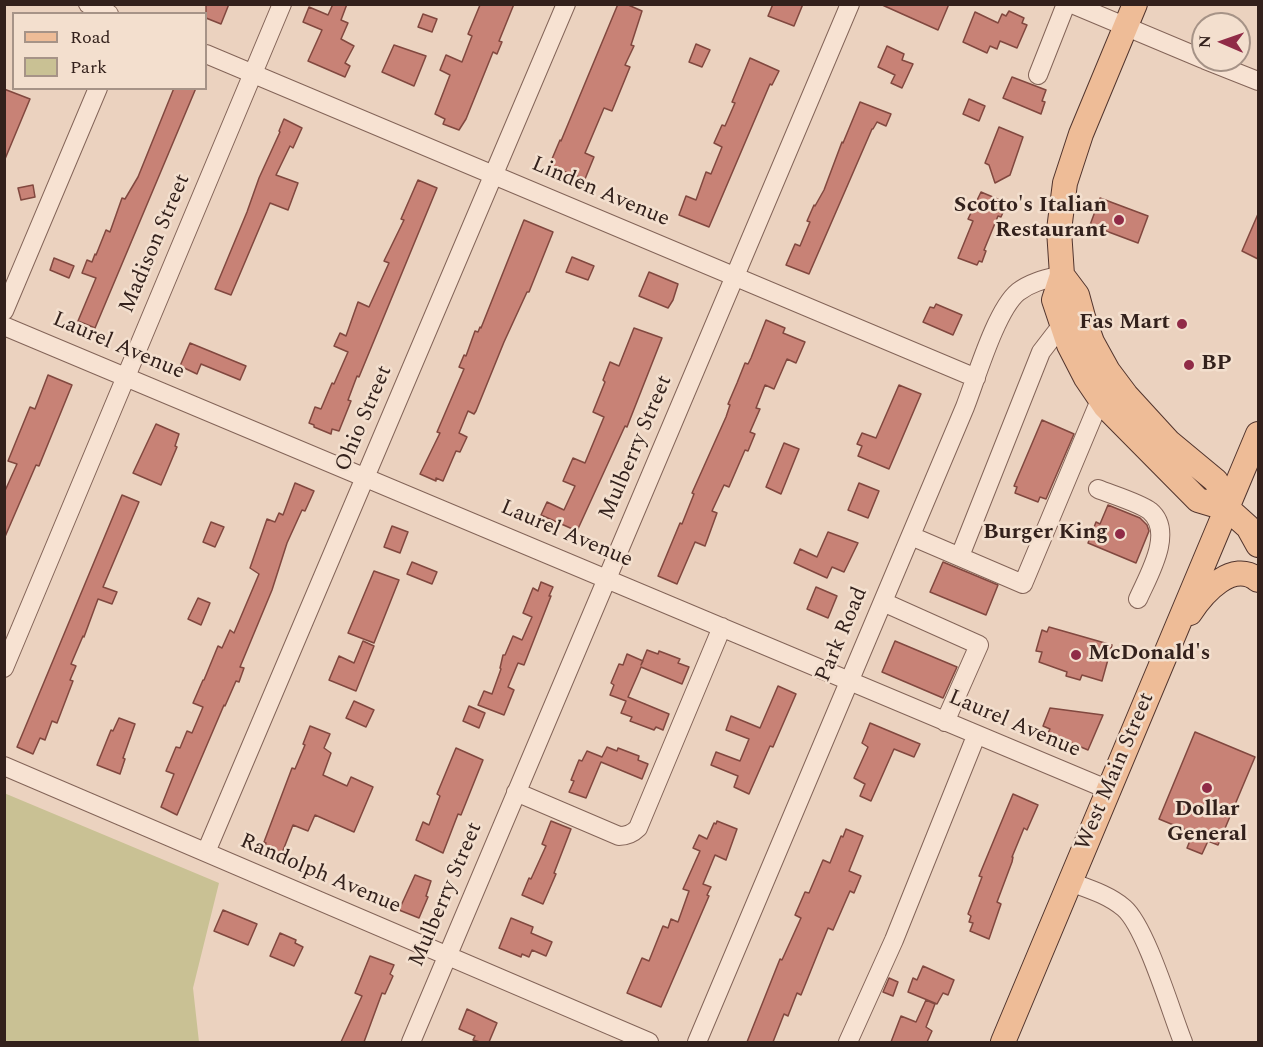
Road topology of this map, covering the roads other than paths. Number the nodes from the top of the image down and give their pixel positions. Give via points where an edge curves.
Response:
1 (88, 4) edge
2 (282, 4) edge
3 (566, 4) edge
4 (850, 4) edge
5 (1066, 4) edge
6 (1072, 4) edge
7 (1135, 4) edge
8 (106, 12) edge
9 (1125, 27) junction
10 (207, 54) edge
11 (1191, 55) edge
12 (1235, 72) edge
13 (254, 74) junction
14 (1038, 75) dead end
15 (1258, 81) edge
16 (97, 90) edge
17 (494, 175) junction
18 (1062, 275) junction
19 (735, 277) junction
20 (4, 311) edge
21 (4, 326) edge
22 (1061, 326) junction
23 (126, 377) junction
24 (976, 378) junction
25 (1100, 400) junction
26 (1258, 434) edge
27 (366, 478) junction
28 (1098, 489) dead end
29 (1228, 509) junction
30 (911, 536) junction
31 (1258, 545) edge
32 (960, 556) junction
33 (608, 579) junction
34 (1258, 580) edge
35 (1138, 599) dead end
36 (883, 602) junction
37 (723, 627) junction
38 (1169, 645) junction
39 (4, 669) edge
40 (849, 681) junction
41 (945, 722) junction
42 (976, 736) junction
43 (4, 766) edge
44 (1108, 790) junction
45 (516, 792) junction
46 (206, 852) junction
47 (1070, 882) junction
48 (448, 956) junction
49 (411, 1042) edge
50 (649, 1042) edge
51 (697, 1042) edge
52 (848, 1042) edge
53 (1003, 1042) edge
54 (1183, 1042) edge

1 - 8 street
2 - 13 street, Madison Street
3 - 17 street, Ohio Street
4 - 19 street, Mulberry Street
5 - 14 street
6 - 9 street
7 - 9 main road
9 - 11 street
9 - 18 main road via 1065,183 1059,230
10 - 13 street, Linden Avenue
12 - 15 street
13 - 17 street, Linden Avenue
13 - 23 street, Madison Street
16 - 20 street
17 - 19 street, Linden Avenue
17 - 27 street, Ohio Street
18 - 22 main road via 1054,300
18 - 24 street, Park Road via 1033,282 1008,303
18 - 29 main road via 1077,295 1092,342 1108,371 1169,442 1216,481
19 - 24 street, Linden Avenue
19 - 33 street, Mulberry Street
21 - 23 street, Laurel Avenue
22 - 25 main road
22 - 32 street via 1041,352
23 - 27 street, Laurel Avenue
23 - 39 street, Madison Street
24 - 30 street, Park Road
25 - 29 main road via 1198,500
25 - 32 street via 1023,584
26 - 29 main road, West Main Street
27 - 33 street, Laurel Avenue
27 - 46 street, Ohio Street
28 - 35 street via 1149,511 1158,524 1161,544
29 - 31 main road via 1248,527
29 - 38 main road, West Main Street
30 - 32 street
30 - 36 street, Park Road
33 - 37 street, Laurel Avenue
33 - 45 street, Mulberry Street
34 - 38 main road via 1241,574 1218,581 1194,607
36 - 40 street, Park Road
36 - 41 street via 979,645
37 - 40 street, Laurel Avenue
37 - 45 street via 633,833 619,836
38 - 44 main road, West Main Street
40 - 41 street, Laurel Avenue
40 - 51 street, Park Road
41 - 42 street, Laurel Avenue
42 - 44 street, Laurel Avenue
42 - 52 street via 894,940
43 - 46 street, Randolph Avenue
44 - 47 main road, West Main Street
45 - 48 street, Mulberry Street
46 - 48 street, Randolph Avenue
47 - 53 main road, West Main Street
47 - 54 street via 1118,903 1131,916
48 - 49 street, Mulberry Street
48 - 50 street, Randolph Avenue

